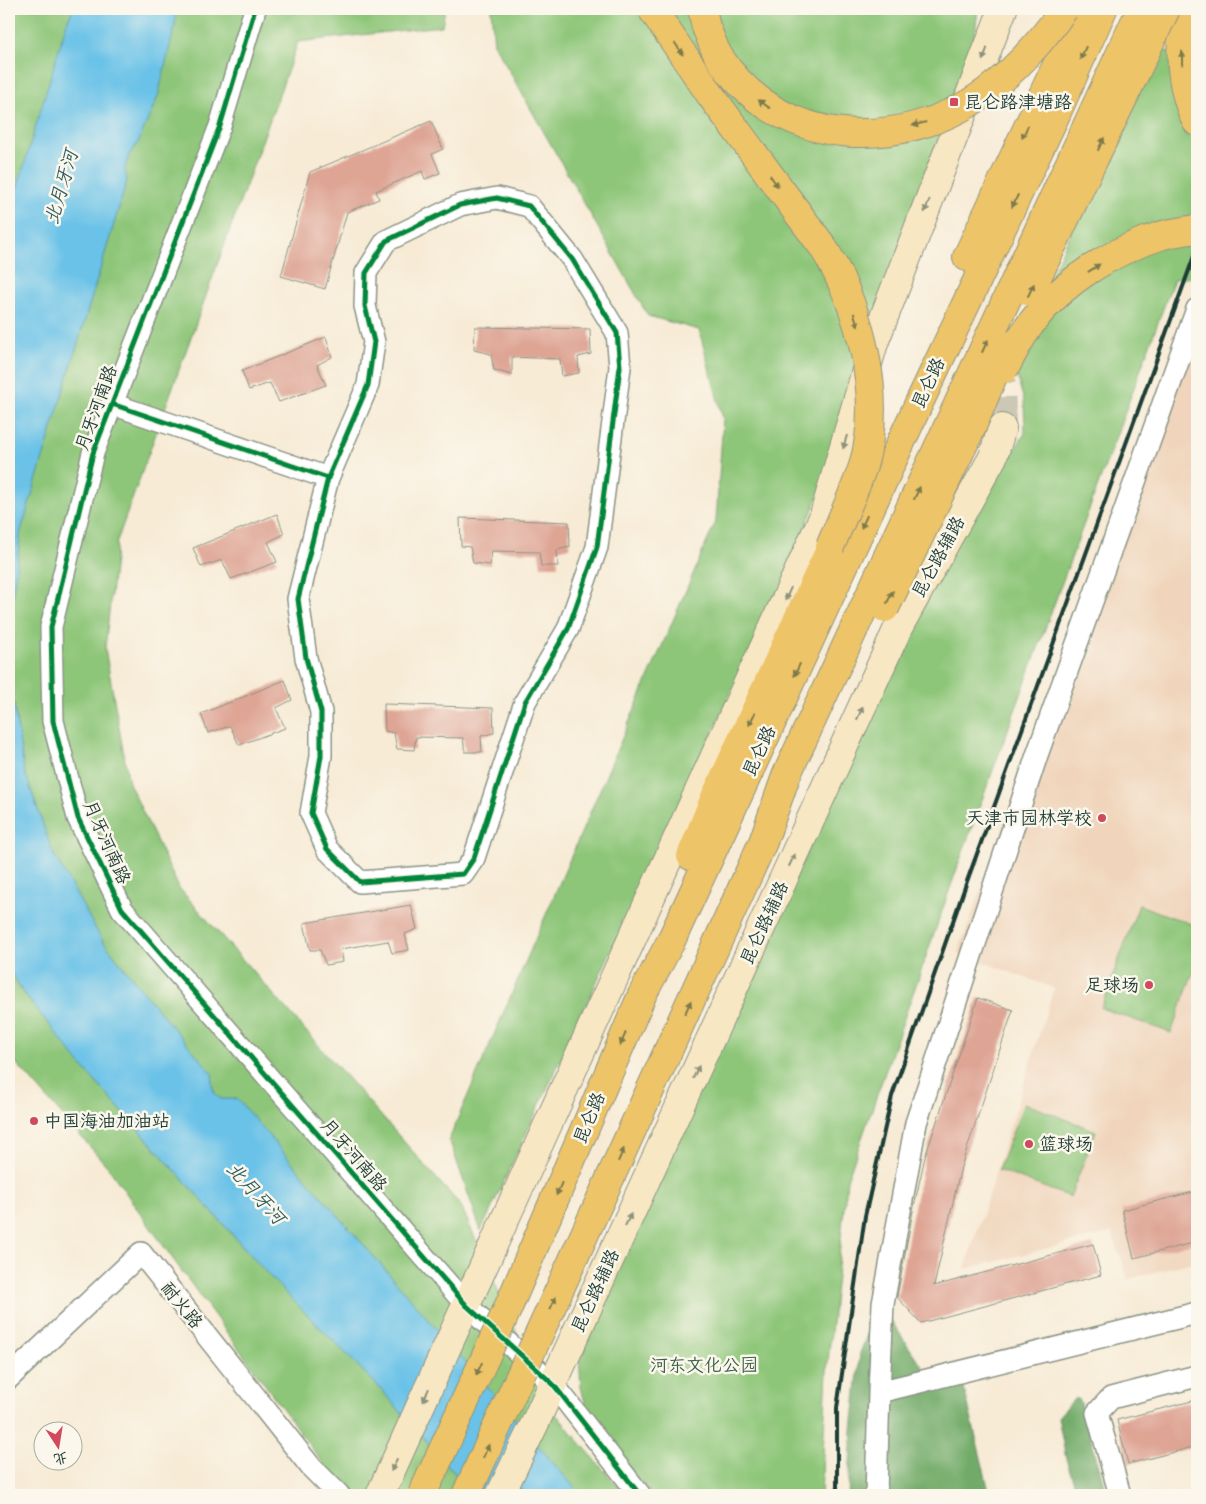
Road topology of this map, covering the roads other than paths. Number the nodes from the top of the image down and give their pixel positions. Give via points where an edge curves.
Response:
1 (255, 9) edge
2 (652, 9) edge
3 (702, 9) edge
4 (1064, 9) edge
5 (1083, 9) edge
6 (1103, 9) edge
7 (1141, 9) edge
8 (1166, 9) edge
9 (1185, 9) edge
10 (999, 14) edge
11 (1197, 122) edge
12 (1197, 229) edge
13 (1197, 309) edge
14 (112, 404) junction
15 (1002, 428) tunnel mouth
16 (970, 429) junction
17 (328, 478) junction
18 (830, 547) junction
19 (763, 842) junction
20 (642, 995) junction
21 (467, 1306) junction
22 (1197, 1313) edge
23 (1197, 1376) edge
24 (9, 1378) edge
25 (553, 1384) junction
26 (879, 1392) junction
27 (339, 1495) edge
28 (380, 1495) edge
29 (422, 1495) edge
30 (466, 1495) edge
31 (500, 1495) edge
32 (640, 1495) edge
33 (876, 1495) edge
34 (1120, 1495) edge

1 - 14 street, 月牙河南路 via 220,126
2 -> 18 highway, bridge via 834,264 863,339 870,385 869,435 863,465
4 -> 3 highway, bridge via 1020,63 985,92 958,108 930,121 892,130 850,133 792,119 769,108 747,91 717,53
5 -> 18 highway, bridge via 873,463
6 -> 20 highway, 昆仑路 via 670,943
19 -> 7 highway, 昆仑路, bridge via 786,776
16 -> 8 highway, bridge via 1013,328
11 -> 9 highway via 1186,93 1181,65
10 -> 21 main road via 874,343 824,515
16 -> 12 highway, bridge via 1026,331 1059,293 1132,246 1161,235
13 - 26 street via 1037,755 916,1123 882,1304
14 - 17 street
14 - 21 street, 月牙河南路 via 93,453 51,627 53,721 78,818 122,909
25 -> 15 main road, 昆仑路辅路 via 898,628 993,457
19 -> 16 highway, bridge via 799,784
17 - 17 street via 298,599 306,658 321,712 321,756 311,813 327,849 360,882 463,874 474,858 525,702 568,629 597,547 620,367 617,333 572,259 529,206 497,198 460,205 386,241 366,273 365,306 374,342 368,385
18 -> 20 highway via 713,802 657,939
30 -> 19 highway, 昆仑路, bridge
20 -> 29 highway, 昆仑路, bridge via 507,1310
21 - 25 street, 月牙河南路
21 -> 28 main road
22 - 26 street
23 - 34 street via 1111,1398 1096,1413
24 - 27 street, 耐火路 via 141,1253 312,1467
25 - 31 main road, 昆仑路辅路
25 - 32 street, 月牙河南路
26 - 33 street

